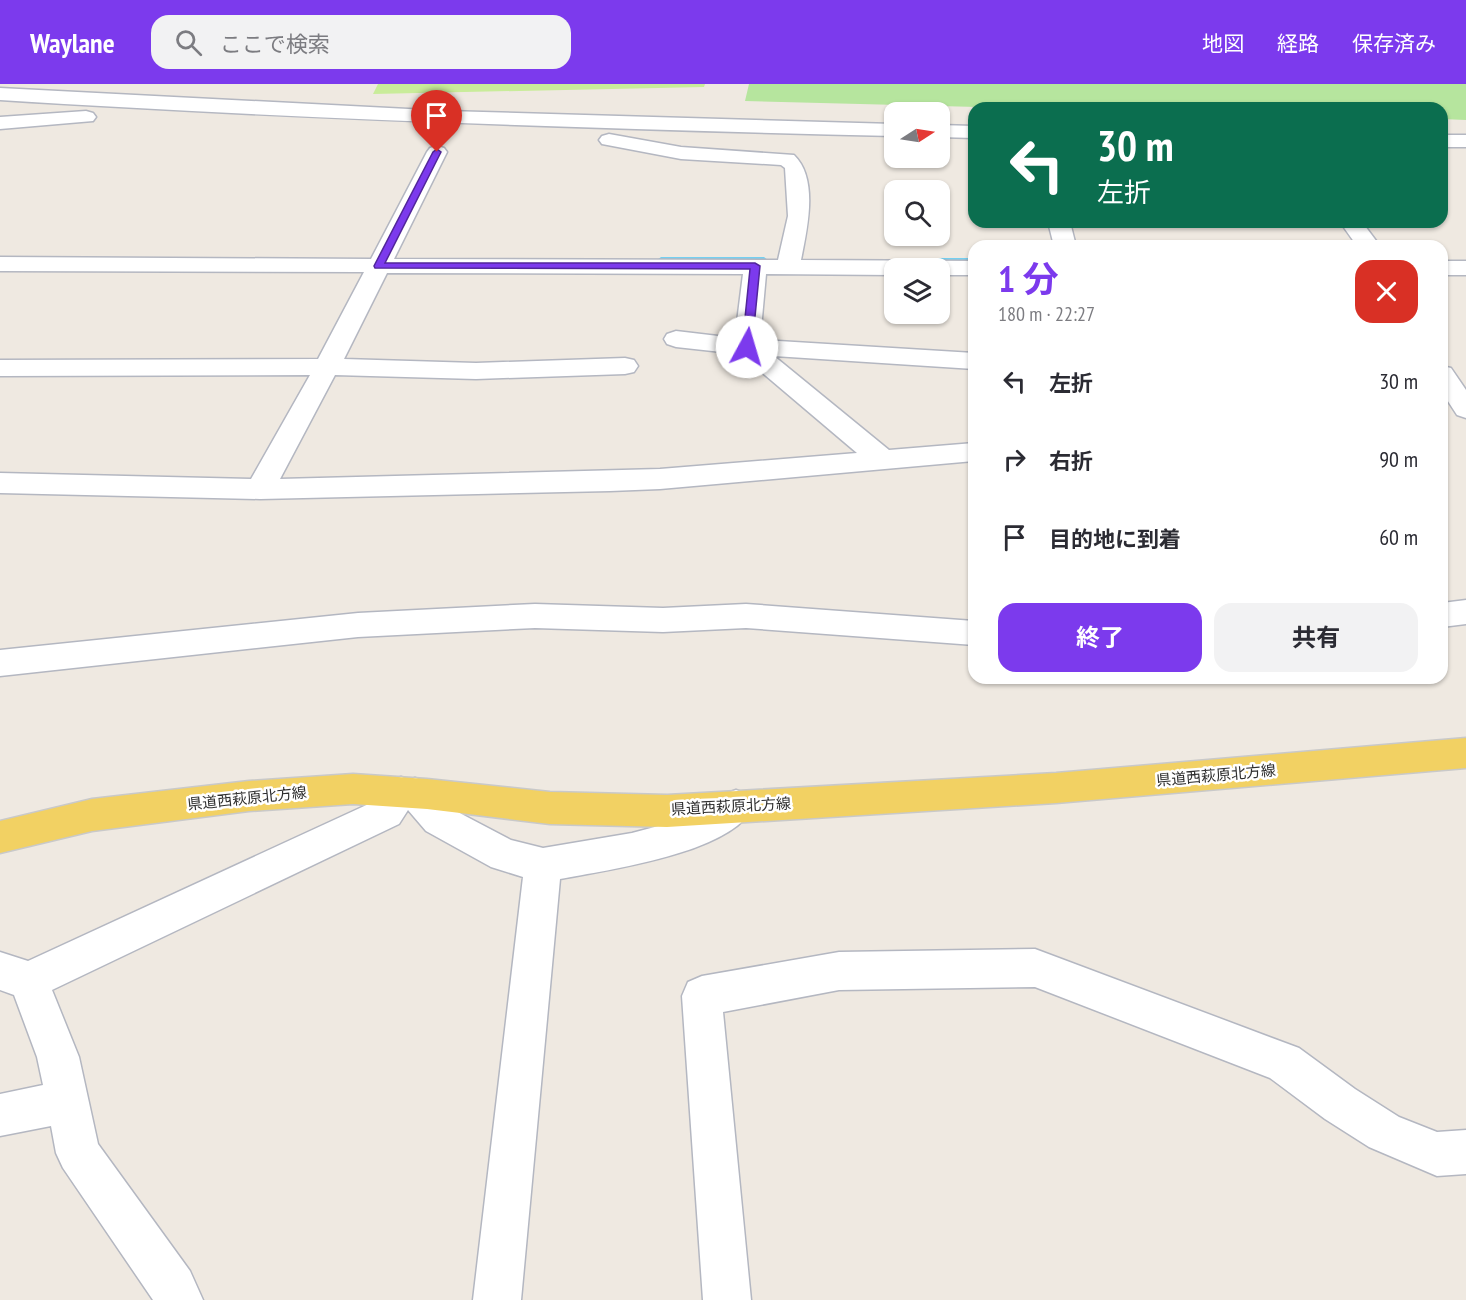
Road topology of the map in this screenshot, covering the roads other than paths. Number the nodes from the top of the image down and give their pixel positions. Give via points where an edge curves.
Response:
1 (0, 94) edge
2 (270, 109) junction
3 (415, 117) junction
4 (0, 123) edge
5 (884, 130) edge
6 (950, 131) edge
7 (968, 132) edge
8 (1448, 141) edge
9 (1466, 141) edge
10 (437, 152) dead end
11 (1448, 153) edge
12 (1466, 153) edge
13 (0, 264) edge
14 (378, 266) junction
15 (755, 266) junction
16 (788, 266) junction
17 (968, 268) edge
18 (1448, 268) edge
19 (1466, 268) edge
20 (676, 339) dead end
21 (747, 347) junction
22 (968, 361) edge
23 (625, 366) dead end
24 (327, 367) junction
25 (0, 368) edge
26 (1448, 384) edge
27 (1466, 409) edge
28 (1466, 417) edge
29 (1448, 418) edge
30 (968, 453) edge
31 (883, 460) junction
32 (0, 483) edge
33 (260, 489) junction
34 (1466, 612) edge
35 (1448, 614) edge
36 (968, 633) edge
37 (0, 663) edge
38 (1466, 753) edge
39 (408, 793) junction
40 (736, 806) junction
41 (0, 837) edge
42 (543, 865) junction
43 (14, 976) edge
44 (68, 1102) junction
45 (0, 1115) edge
46 (1466, 1152) edge
47 (179, 1300) edge
48 (497, 1300) edge
49 (727, 1300) edge

1 - 2 street
2 - 3 street
2 - 4 street via 219,118 66,117
3 - 5 street
3 - 16 street via 449,129 606,140 681,153 787,159 795,167 799,216
6 - 7 street
8 - 9 street
10 - 14 street
11 - 12 street
13 - 14 street
14 - 15 street
14 - 24 street
15 - 16 street
15 - 21 street
16 - 17 street
18 - 19 street
20 - 21 street
21 - 22 street
21 - 31 street
23 - 24 street via 476,370
24 - 25 street
24 - 33 street
26 - 27 street
28 - 29 street
30 - 31 street
31 - 33 street via 660,479
32 - 33 street
34 - 35 street
36 - 37 street via 746,616 663,620 535,616 358,625
38 - 40 main road, 県道西萩原北方線 via 1056,788
39 - 40 main road, 県道西萩原北方線 via 550,808 667,811
39 - 41 main road, 県道西萩原北方線 via 352,789 249,796 92,815
39 - 42 street via 439,820 504,855
39 - 43 street via 386,813
40 - 42 street via 690,834
42 - 48 street
43 - 44 street via 58,1057
44 - 45 street
44 - 47 street via 78,1153
46 - 49 street via 1437,1154 1384,1132 1284,1063 1035,968 839,971 702,996

